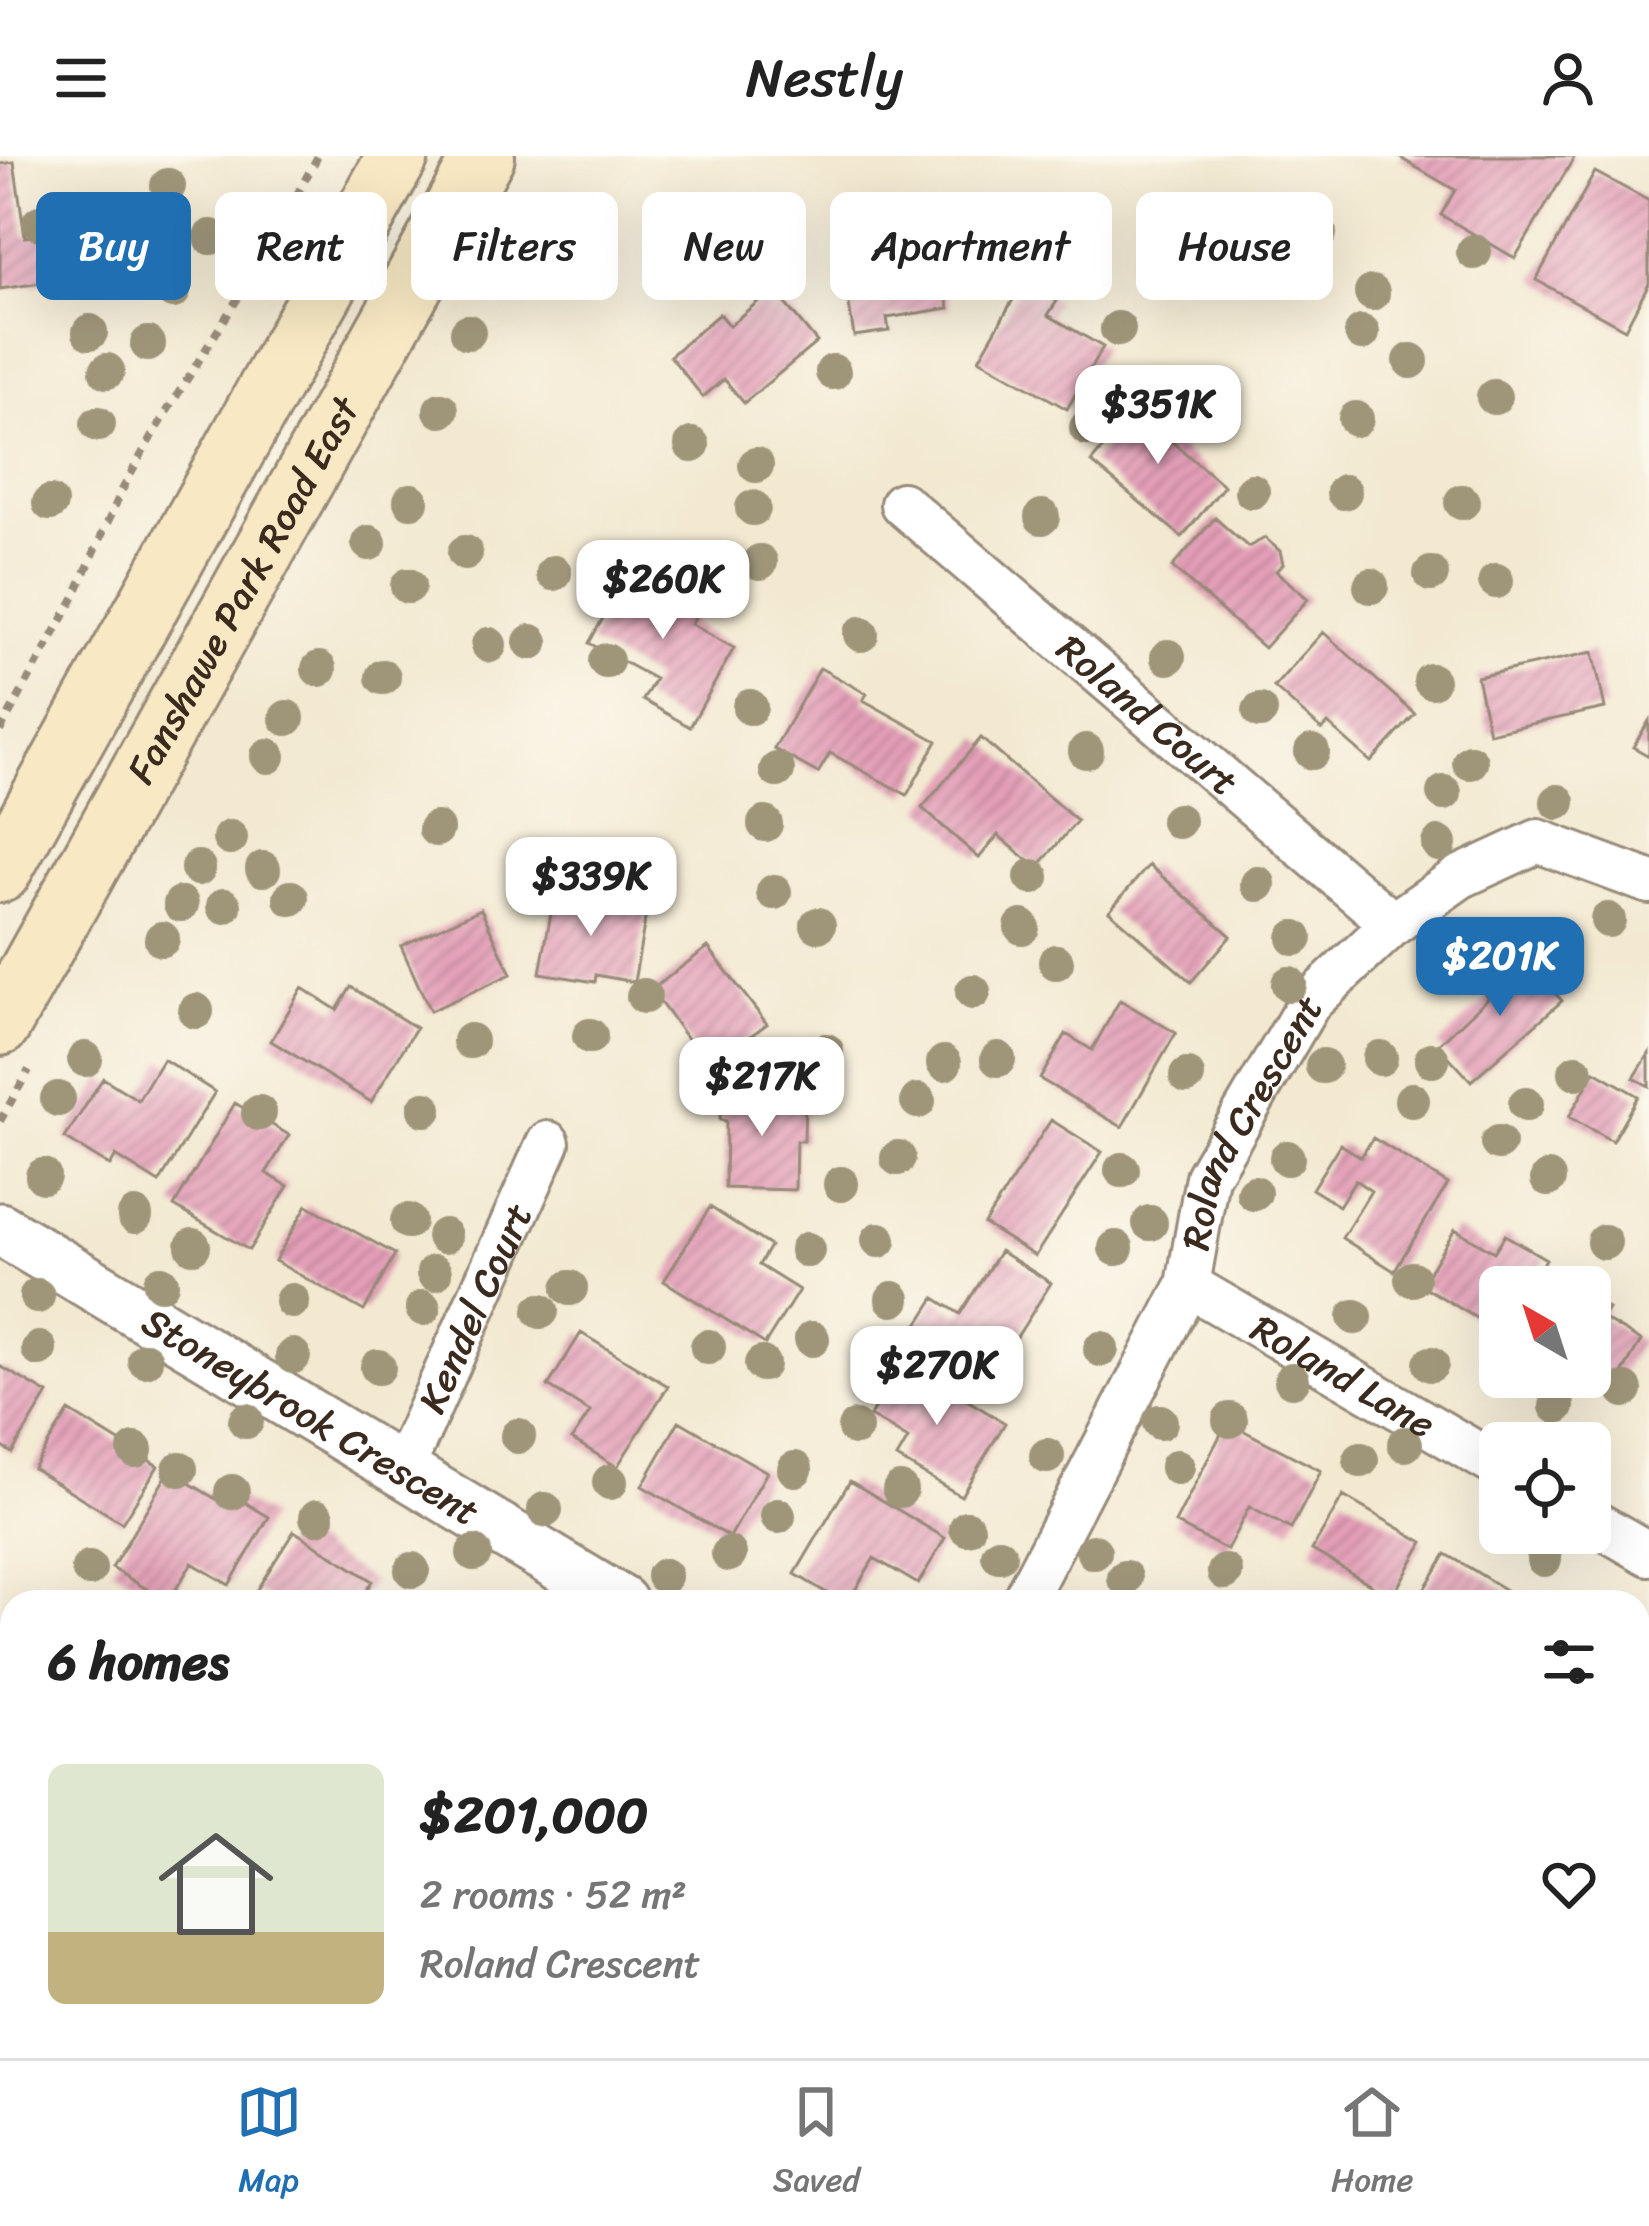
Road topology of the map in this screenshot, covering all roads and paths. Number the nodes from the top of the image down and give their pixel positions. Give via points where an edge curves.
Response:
1 (318, 156) edge
2 (398, 156) edge
3 (484, 156) edge
4 (902, 504) dead end
5 (0, 731) edge
6 (0, 872) edge
7 (1649, 882) edge
8 (1393, 924) junction
9 (0, 1024) edge
10 (548, 1143) dead end
11 (0, 1229) edge
12 (1188, 1286) junction
13 (1479, 1455) edge
14 (401, 1472) junction
15 (1611, 1532) edge
16 (1649, 1554) edge
17 (600, 1590) edge
18 (1029, 1590) edge

1 - 5 path via 154,432
2 - 6 main road, Fanshawe Park Road East
3 - 9 main road, Fanshawe Park Road East
4 - 8 street, Roland Court
7 - 8 street, Roland Crescent via 1538,841 1460,877
8 - 12 street, Roland Crescent via 1309,1003 1207,1177
10 - 14 street, Kendel Court
11 - 14 street, Stoneybrook Crescent
12 - 13 street, Roland Lane
12 - 18 street, Roland Crescent
14 - 17 street, Stoneybrook Crescent
15 - 16 street

